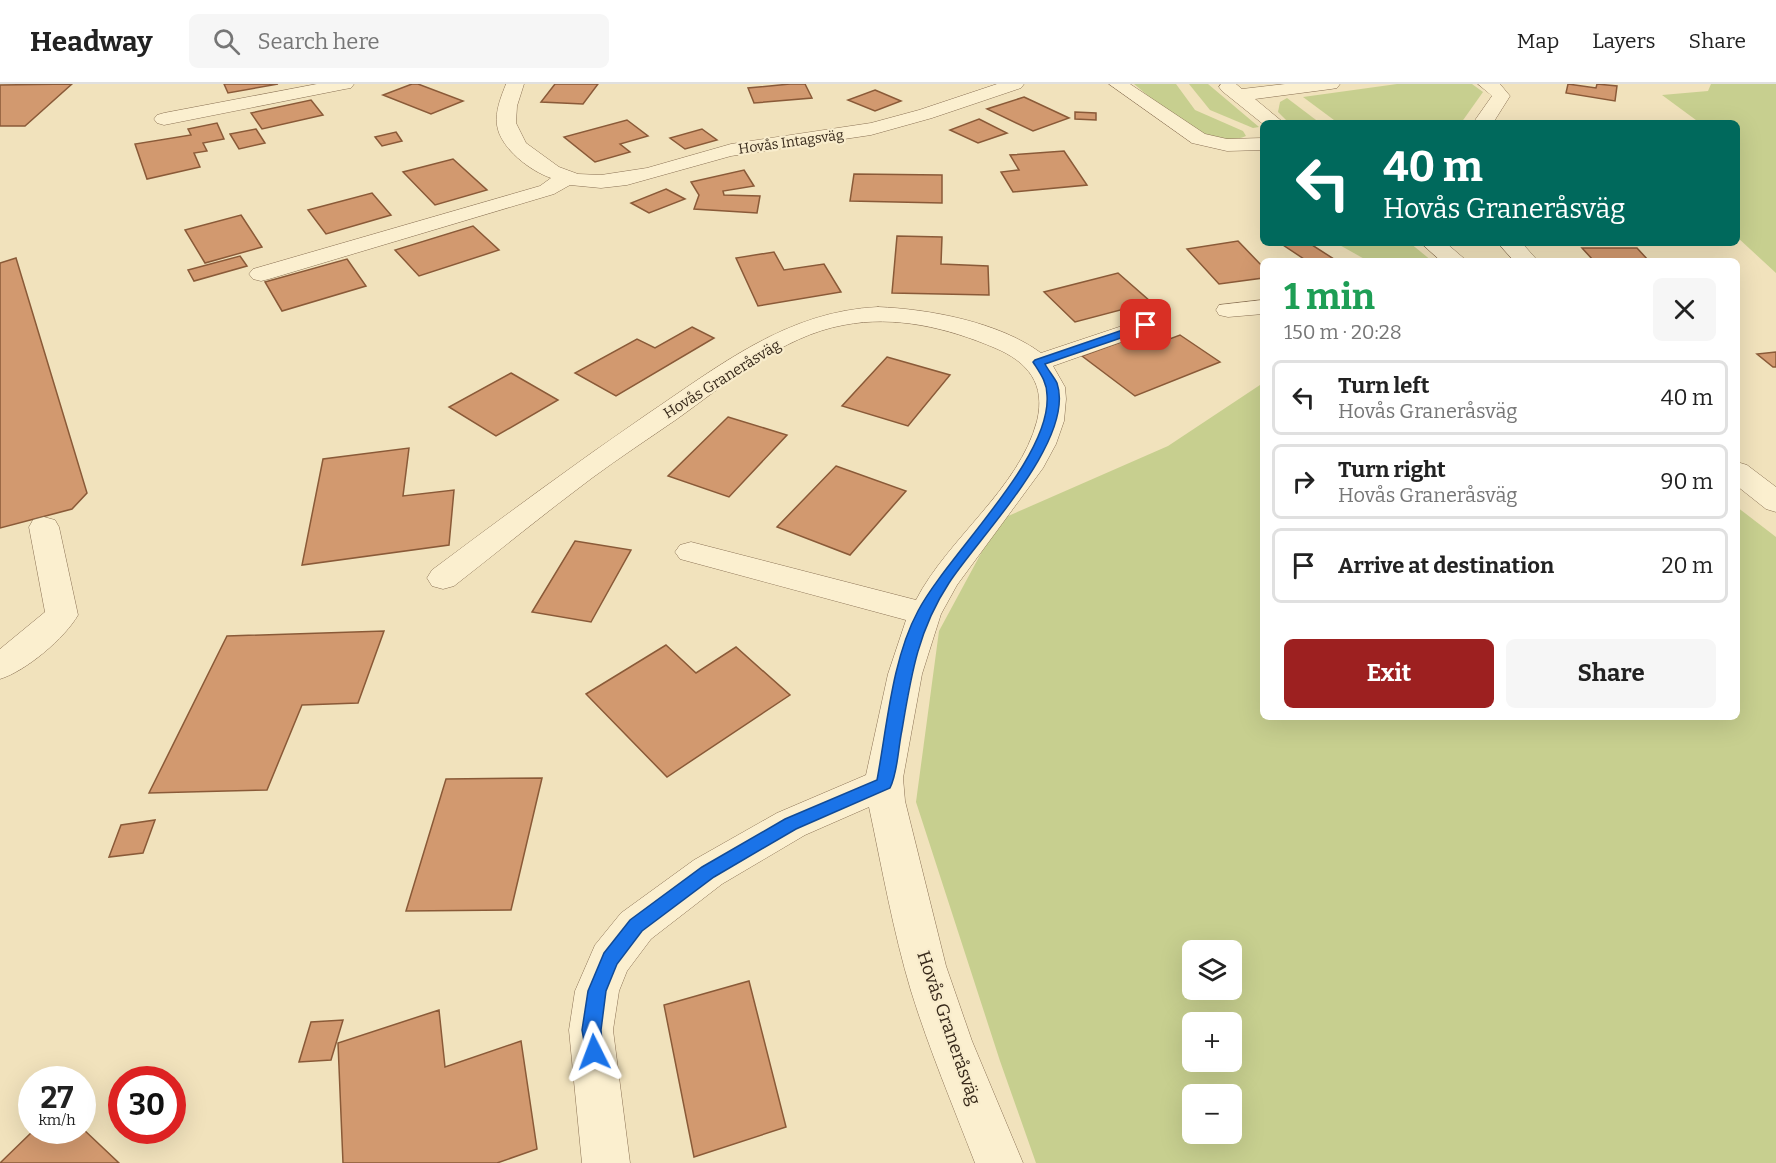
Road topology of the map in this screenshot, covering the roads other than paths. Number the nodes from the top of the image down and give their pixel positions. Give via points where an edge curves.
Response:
1 (345, 84) edge
2 (515, 84) edge
3 (1015, 84) edge
4 (1118, 84) edge
5 (1331, 84) edge
6 (1487, 84) edge
7 (1232, 90) edge
8 (164, 119) dead end
9 (1270, 120) edge
10 (1485, 120) edge
11 (1260, 144) edge
12 (565, 179) junction
13 (1436, 246) edge
14 (1512, 246) edge
15 (1452, 258) edge
16 (1524, 258) edge
17 (261, 274) dead end
18 (1260, 307) edge
19 (1228, 310) dead end
20 (1146, 325) dead end
21 (1038, 362) junction
22 (1740, 473) edge
23 (1776, 502) edge
24 (44, 527) dead end
25 (691, 552) dead end
26 (443, 578) dead end
27 (923, 613) junction
28 (0, 666) edge
29 (884, 784) junction
30 (606, 1163) edge
31 (999, 1163) edge

1 - 8 street
2 - 12 street, Hovås Intagsväg via 504,123 507,133 536,162
3 - 12 street, Hovås Intagsväg via 874,129 731,150 622,180
4 - 11 street via 1199,139 1227,145
5 - 7 street
6 - 10 street via 1501,96
7 - 9 street
12 - 17 street via 547,190
13 - 15 street
14 - 16 street
18 - 19 street
20 - 21 street
21 - 26 street, Hovås Graneråsväg via 978,332 907,315 840,318 816,326 766,349 691,397 580,473
21 - 27 street, Hovås Graneråsväg via 1051,382 1053,394 1047,433 1020,481
22 - 23 street
24 - 28 street via 62,615
25 - 27 street
27 - 29 street, Hovås Graneråsväg via 907,660
29 - 30 street via 791,824 708,872 636,926 610,959 597,991 591,1030
29 - 31 street, Hovås Graneråsväg via 925,967

